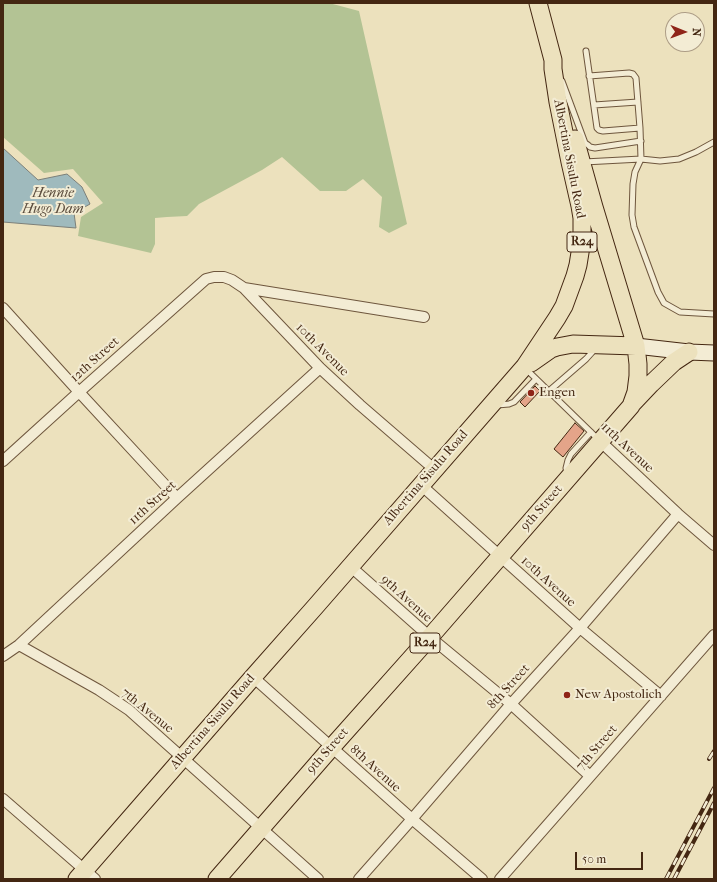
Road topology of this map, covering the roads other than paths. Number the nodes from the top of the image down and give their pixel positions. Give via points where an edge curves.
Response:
1 (538, 3) edge
2 (586, 51) dead end
3 (552, 57) junction
4 (590, 76) junction
5 (638, 102) junction
6 (594, 105) junction
7 (640, 128) junction
8 (641, 141) junction
9 (714, 142) edge
10 (641, 159) junction
11 (576, 162) junction
12 (206, 279) joint
13 (244, 288) junction
14 (3, 308) edge
15 (714, 314) edge
16 (424, 317) dead end
17 (597, 345) junction
18 (636, 346) junction
19 (689, 352) junction
20 (714, 353) edge
21 (524, 366) junction
22 (320, 368) junction
23 (536, 379) junction
24 (79, 392) junction
25 (549, 392) junction
26 (490, 406) junction
27 (631, 406) junction
28 (596, 437) junction
29 (3, 461) edge
30 (434, 469) junction
31 (421, 485) junction
32 (177, 498) junction
33 (678, 514) junction
34 (714, 545) edge
35 (500, 556) junction
36 (350, 566) junction
37 (580, 628) junction
38 (714, 635) edge
39 (430, 637) junction
40 (18, 645) junction
41 (4, 654) edge
42 (253, 676) junction
43 (661, 696) junction
44 (511, 704) junction
45 (331, 748) junction
46 (183, 758) junction
47 (590, 776) junction
48 (3, 799) edge
49 (412, 819) junction
50 (260, 828) junction
51 (86, 876) edge
52 (217, 879) edge
53 (318, 879) edge
54 (359, 879) edge
55 (482, 879) edge
56 (500, 879) edge

1 - 3 main road, Albertina Sisulu Road / R24
2 - 4 lane
3 - 8 lane via 585,143 594,148
3 - 11 main road, Albertina Sisulu Road / R24 via 557,95
4 - 5 lane via 634,74
4 - 6 lane
5 - 6 lane
5 - 7 lane
6 - 7 lane via 599,130
7 - 8 lane
8 - 10 lane
9 - 10 lane via 679,159
10 - 11 lane
10 - 15 lane via 633,184 632,215 658,292 664,303 680,312
11 - 18 main road, 9th Street / R24
11 - 21 main road, Albertina Sisulu Road / R24 via 582,218 578,265 561,312
12 - 13 street, 10th Avenue via 224,277
12 - 24 street, 12th Street
13 - 16 street
13 - 22 street, 10th Avenue
14 - 24 street
17 - 18 main road
17 - 21 main road via 573,344 557,347
17 - 25 lane via 586,359
18 - 19 street
18 - 27 main road, 9th Street / R24 via 637,380
19 - 20 street
19 - 27 main road via 674,362
21 - 23 lane, 11th Avenue
21 - 26 main road, Albertina Sisulu Road / R24
22 - 30 street, 10th Avenue
22 - 32 street, 11th Street
23 - 25 lane, 11th Avenue
23 - 26 lane via 514,402
24 - 29 street, 12th Street
24 - 32 street
25 - 28 lane, 11th Avenue
26 - 30 main road, Albertina Sisulu Road / R24
27 - 28 main road, 9th Street / R24
28 - 33 street, 11th Avenue
28 - 35 main road, 9th Street / R24 via 568,479
30 - 31 main road, Albertina Sisulu Road / R24
31 - 35 street, 10th Avenue
31 - 36 main road, Albertina Sisulu Road / R24
32 - 40 street, 11th Street
33 - 34 street, 11th Avenue
33 - 37 street, 8th Street
35 - 37 street, 10th Avenue
35 - 39 main road, 9th Street / R24
36 - 39 street, 9th Avenue
36 - 42 main road, Albertina Sisulu Road / R24
37 - 43 street, 10th Avenue
37 - 44 street, 8th Street
38 - 43 street, 7th Street
39 - 44 street, 9th Avenue
39 - 45 main road, 9th Street / R24
40 - 41 street, 11th Street
40 - 46 street, 7th Avenue via 119,703
42 - 45 street, 8th Avenue
42 - 46 main road, Albertina Sisulu Road / R24
43 - 47 street, 7th Street
44 - 47 street, 9th Avenue
44 - 49 street, 8th Street
45 - 49 street, 8th Avenue
45 - 50 main road, 9th Street / R24
46 - 50 street, 7th Avenue
46 - 51 main road, Albertina Sisulu Road / R24
47 - 56 street, 7th Street
48 - 51 street
49 - 54 street, 8th Street
49 - 55 street, 8th Avenue
50 - 52 main road, 9th Street / R24
50 - 53 street, 7th Avenue

